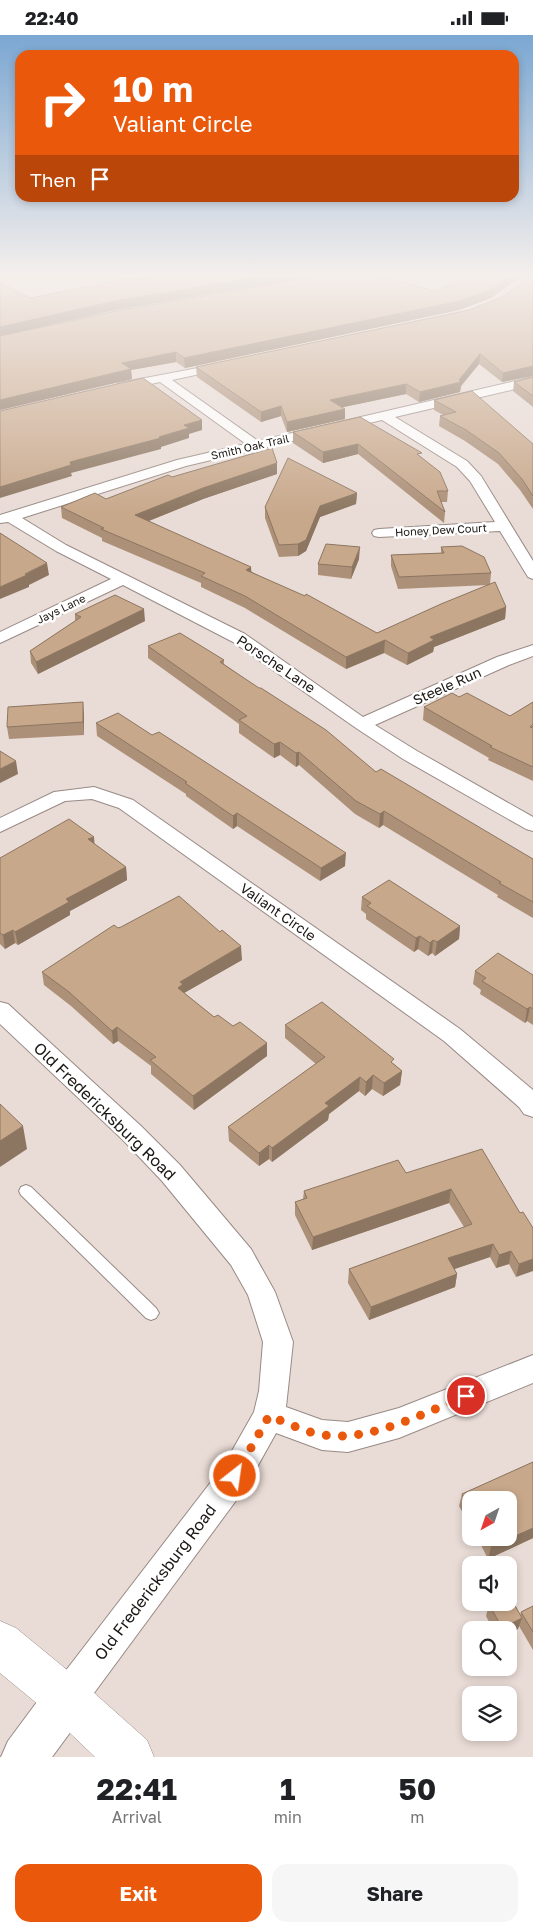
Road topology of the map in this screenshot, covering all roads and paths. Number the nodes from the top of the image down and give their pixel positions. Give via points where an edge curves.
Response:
1 (236, 363) edge
2 (162, 378) junction
3 (533, 381) edge
4 (105, 390) edge
5 (384, 416) junction
6 (255, 445) junction
7 (5, 518) edge
8 (503, 527) junction
9 (379, 533) dead end
10 (533, 574) edge
11 (121, 580) junction
12 (0, 638) edge
13 (533, 650) edge
14 (362, 723) junction
15 (533, 825) edge
16 (0, 827) edge
17 (0, 1010) edge
18 (533, 1107) edge
19 (26, 1191) dead end
20 (151, 1313) dead end
21 (533, 1369) edge
22 (269, 1416) junction
23 (0, 1644) edge
24 (67, 1699) junction
25 (24, 1757) edge
26 (130, 1757) edge

1 - 2 street
2 - 4 street
2 - 6 street
3 - 5 street, Smith Oak Trail
5 - 6 street, Smith Oak Trail
5 - 8 street via 462,465 476,479
6 - 7 street, Smith Oak Trail via 182,463
7 - 11 street, Porsche Lane
8 - 9 street, Honey Dew Court
8 - 10 street
11 - 12 street, Jays Lane
11 - 14 street, Porsche Lane via 239,638
13 - 14 street, Steele Run
14 - 15 street, Porsche Lane via 410,755
16 - 18 street, Valiant Circle via 61,796 94,793 126,804 452,1035
17 - 22 street, Old Fredericksburg Road via 132,1133 171,1173 241,1257 261,1292 278,1342
19 - 20 lane
21 - 22 street via 399,1423 348,1437 322,1435
22 - 24 street, Old Fredericksburg Road via 235,1476
23 - 24 main road
24 - 25 street
24 - 26 main road

